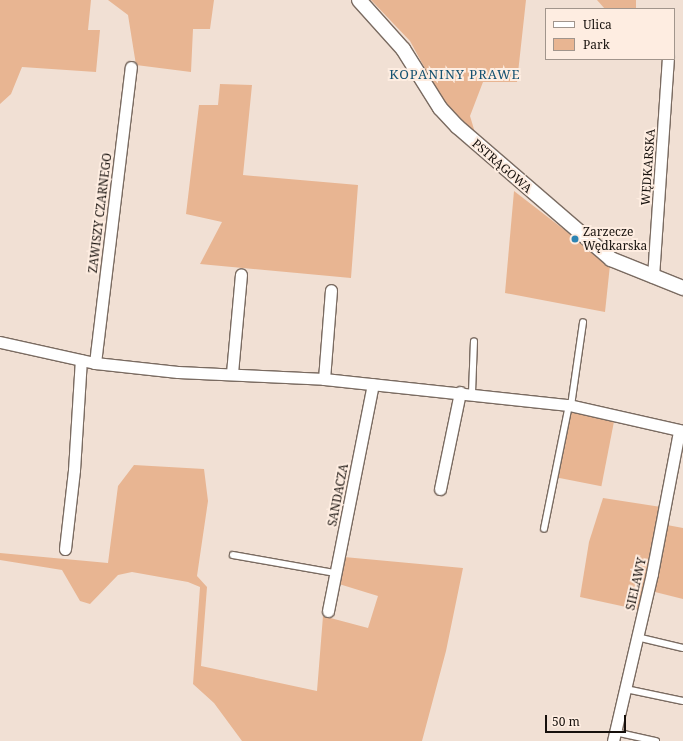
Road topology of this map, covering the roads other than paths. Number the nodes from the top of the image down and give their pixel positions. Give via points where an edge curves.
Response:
1 (359, 0) edge
2 (668, 60) edge
3 (131, 67) dead end
4 (241, 274) dead end
5 (652, 277) junction
6 (683, 288) edge
7 (331, 290) dead end
8 (582, 323) dead end
9 (0, 342) edge
10 (474, 342) dead end
11 (81, 360) junction
12 (95, 363) junction
13 (232, 373) junction
14 (324, 379) junction
15 (373, 384) junction
16 (460, 392) junction
17 (472, 394) junction
18 (570, 405) junction
19 (681, 431) edge
20 (440, 489) dead end
21 (544, 529) dead end
22 (65, 549) dead end
23 (233, 555) dead end
24 (336, 573) junction
25 (328, 611) dead end
26 (637, 638) junction
27 (683, 648) edge
28 (626, 688) junction
29 (683, 701) edge
30 (614, 736) edge
31 (656, 741) edge

1 - 5 street, PSTRĄGOWA via 403,49 440,108 458,127 608,256
2 - 5 street, WĘDKARSKA
3 - 12 street, ZAWISZY CZARNEGO
4 - 13 street
5 - 6 street, PSTRĄGOWA
7 - 14 street
8 - 18 lane
9 - 11 street
10 - 17 lane
11 - 12 street
11 - 22 street via 74,470
12 - 13 street via 178,372
13 - 14 street
14 - 15 street
15 - 16 street
15 - 24 street, SANDACZA
16 - 17 street
16 - 20 street
17 - 18 street
18 - 19 street
18 - 21 lane
19 - 26 street, SIELAWY
23 - 24 lane
24 - 25 street, SANDACZA
26 - 27 lane
26 - 28 street, SIELAWY
28 - 29 lane
28 - 30 street, SIELAWY
30 - 31 lane

